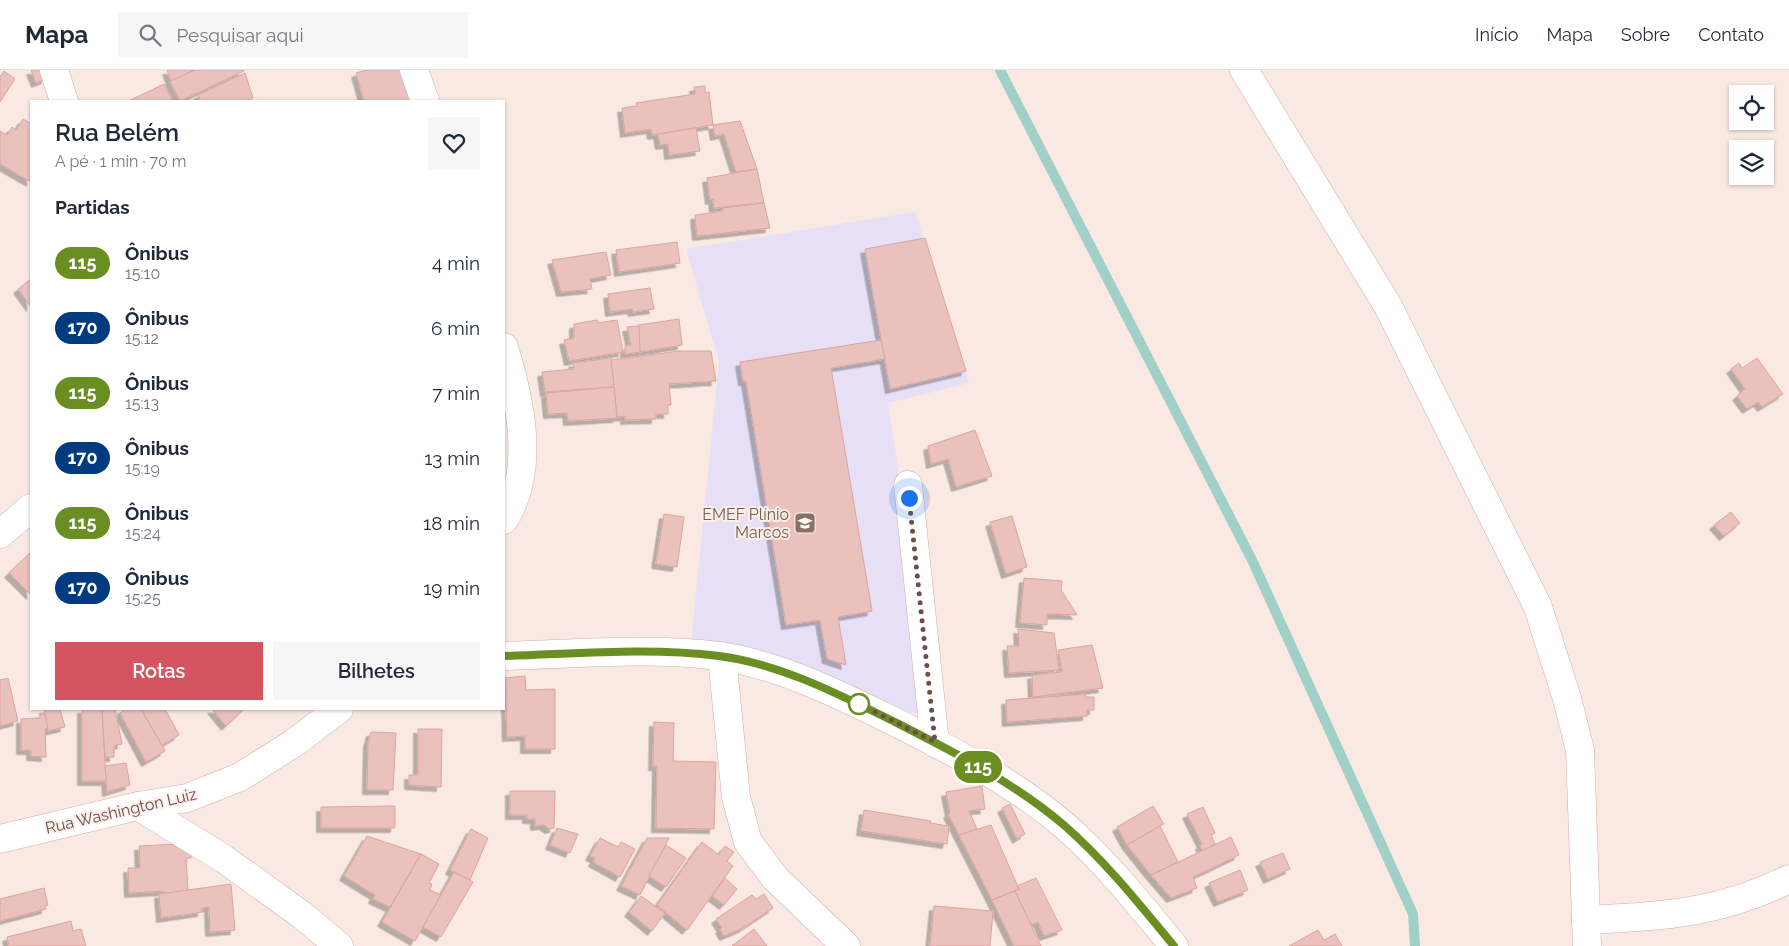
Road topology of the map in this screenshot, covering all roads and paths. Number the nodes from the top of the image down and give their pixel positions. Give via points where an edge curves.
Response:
1 (54, 70) edge
2 (414, 70) edge
3 (1244, 70) edge
4 (64, 100) edge
5 (425, 100) edge
6 (505, 352) edge
7 (908, 485) dead end
8 (510, 491) edge
9 (30, 509) edge
10 (505, 515) edge
11 (0, 534) edge
12 (505, 656) edge
13 (722, 657) junction
14 (338, 710) edge
15 (935, 742) junction
16 (138, 806) junction
17 (0, 839) edge
18 (1789, 879) edge
19 (1586, 933) edge
20 (339, 946) edge
21 (846, 946) edge
22 (1174, 946) edge

1 - 4 street
2 - 5 street
3 - 19 street via 1388,306 1538,608 1580,750
6 - 8 street via 520,422 522,452
7 - 15 street
8 - 10 street
9 - 11 street
12 - 13 street via 681,653
13 - 15 street via 785,672
13 - 21 street via 736,797 748,842 775,878
14 - 16 street, Rua Washington Luiz via 240,777 186,798
15 - 22 street via 1018,790 1066,827 1116,878
16 - 17 street, Rua Washington Luiz
16 - 20 street via 224,859
18 - 19 street via 1759,895 1711,909 1649,917

